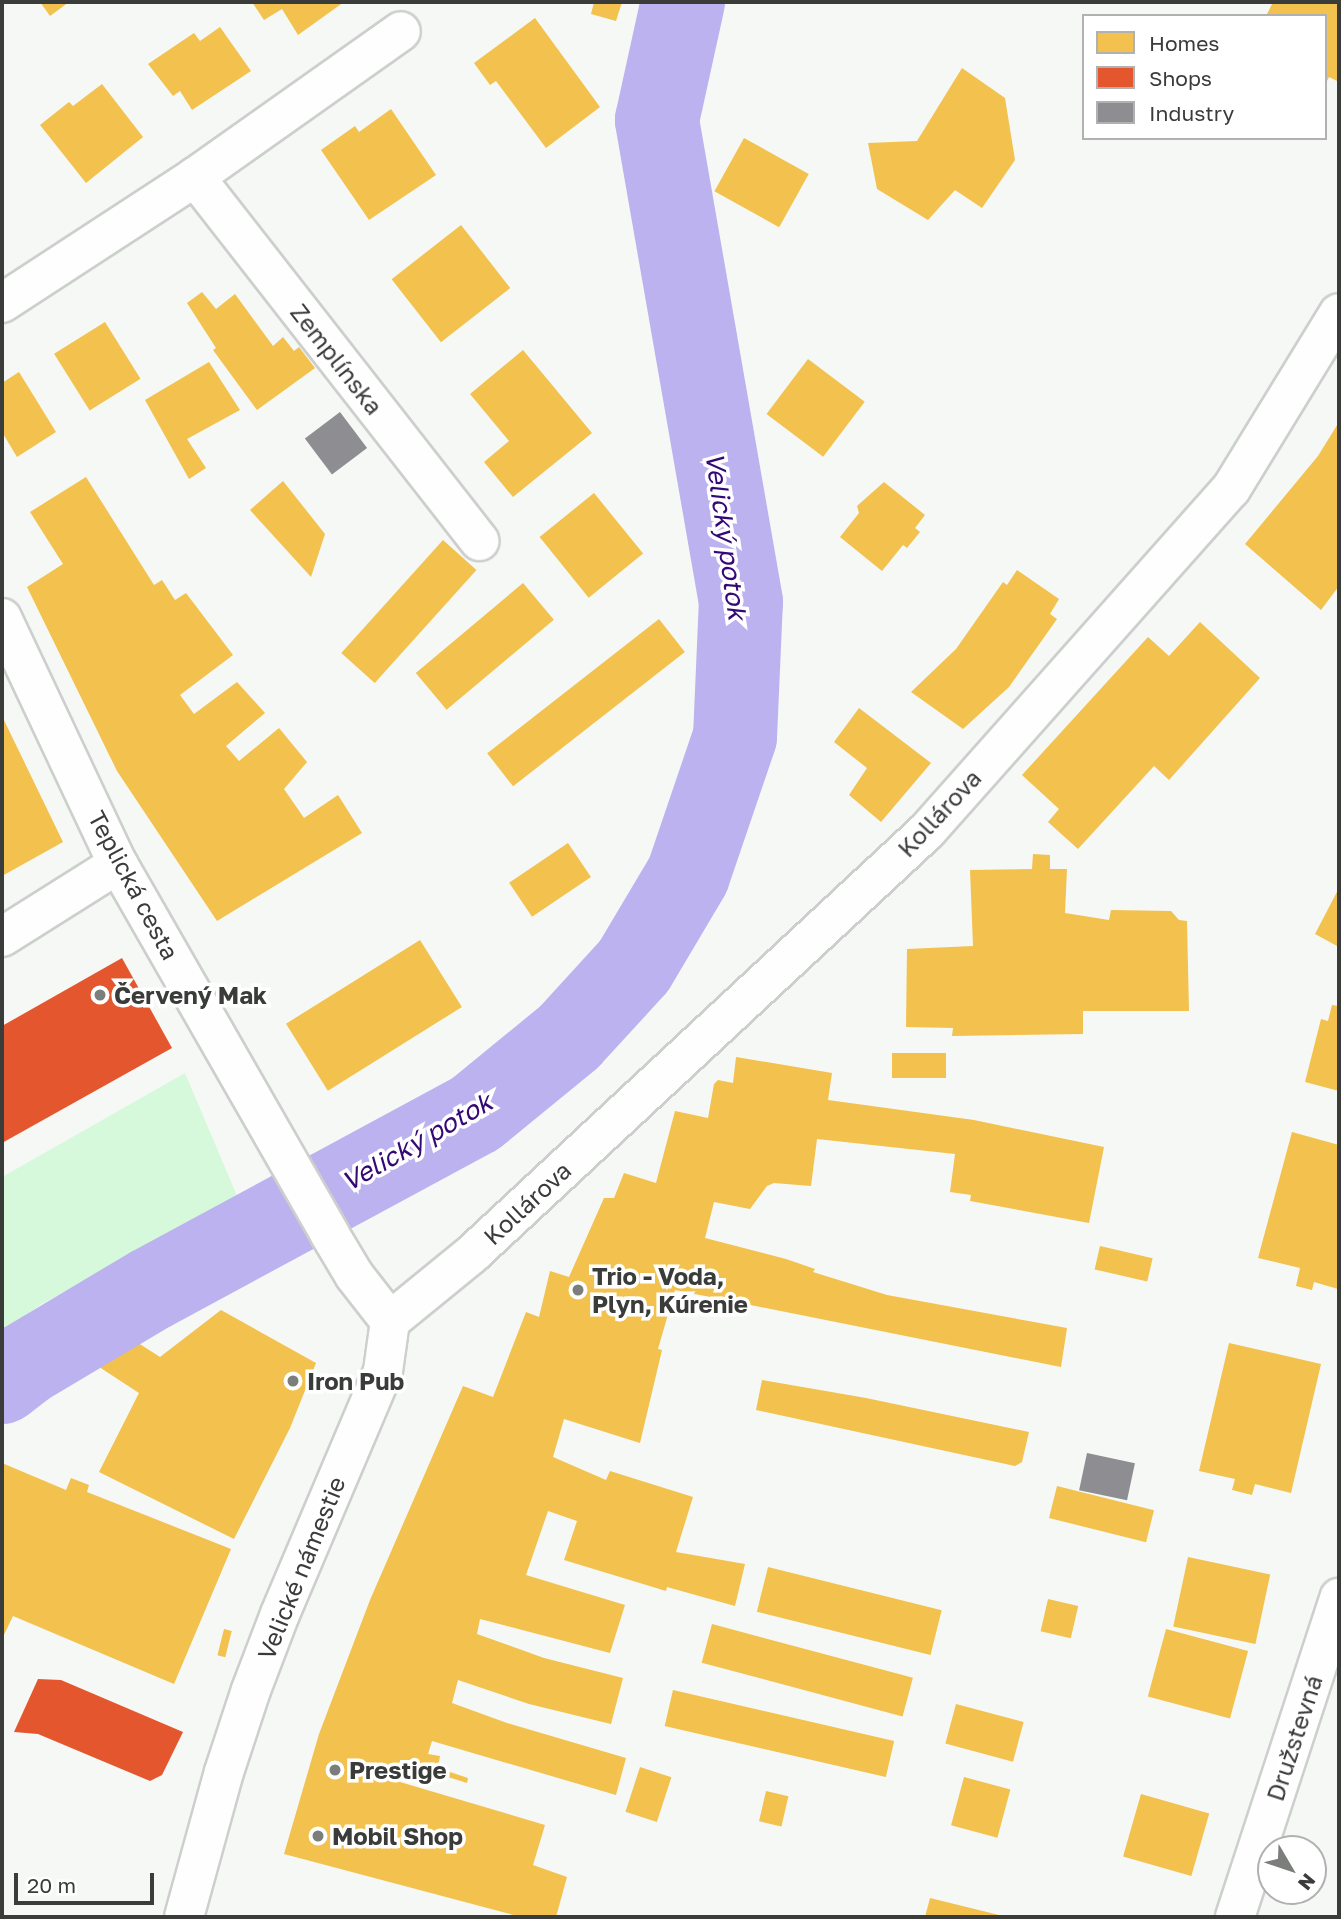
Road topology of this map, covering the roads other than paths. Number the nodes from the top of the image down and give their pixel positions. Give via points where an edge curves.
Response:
1 (401, 31) dead end
2 (195, 177) junction
3 (2, 303) edge
4 (1339, 313) edge
5 (479, 541) dead end
6 (2, 618) edge
7 (118, 864) junction
8 (2, 937) edge
9 (390, 1321) junction
10 (1339, 1598) edge
11 (1330, 1655) edge
12 (184, 1917) edge
13 (1235, 1917) edge

1 - 2 street
2 - 3 street
2 - 5 street, Zemplínska
4 - 9 street, Kollárova via 1231,489 927,831 471,1255
6 - 7 street, Teplická cesta
7 - 8 street
7 - 9 street, Teplická cesta via 329,1233
9 - 12 street, Velické námestie via 383,1371 251,1690
10 - 11 street, Družstevná
11 - 13 street, Družstevná

